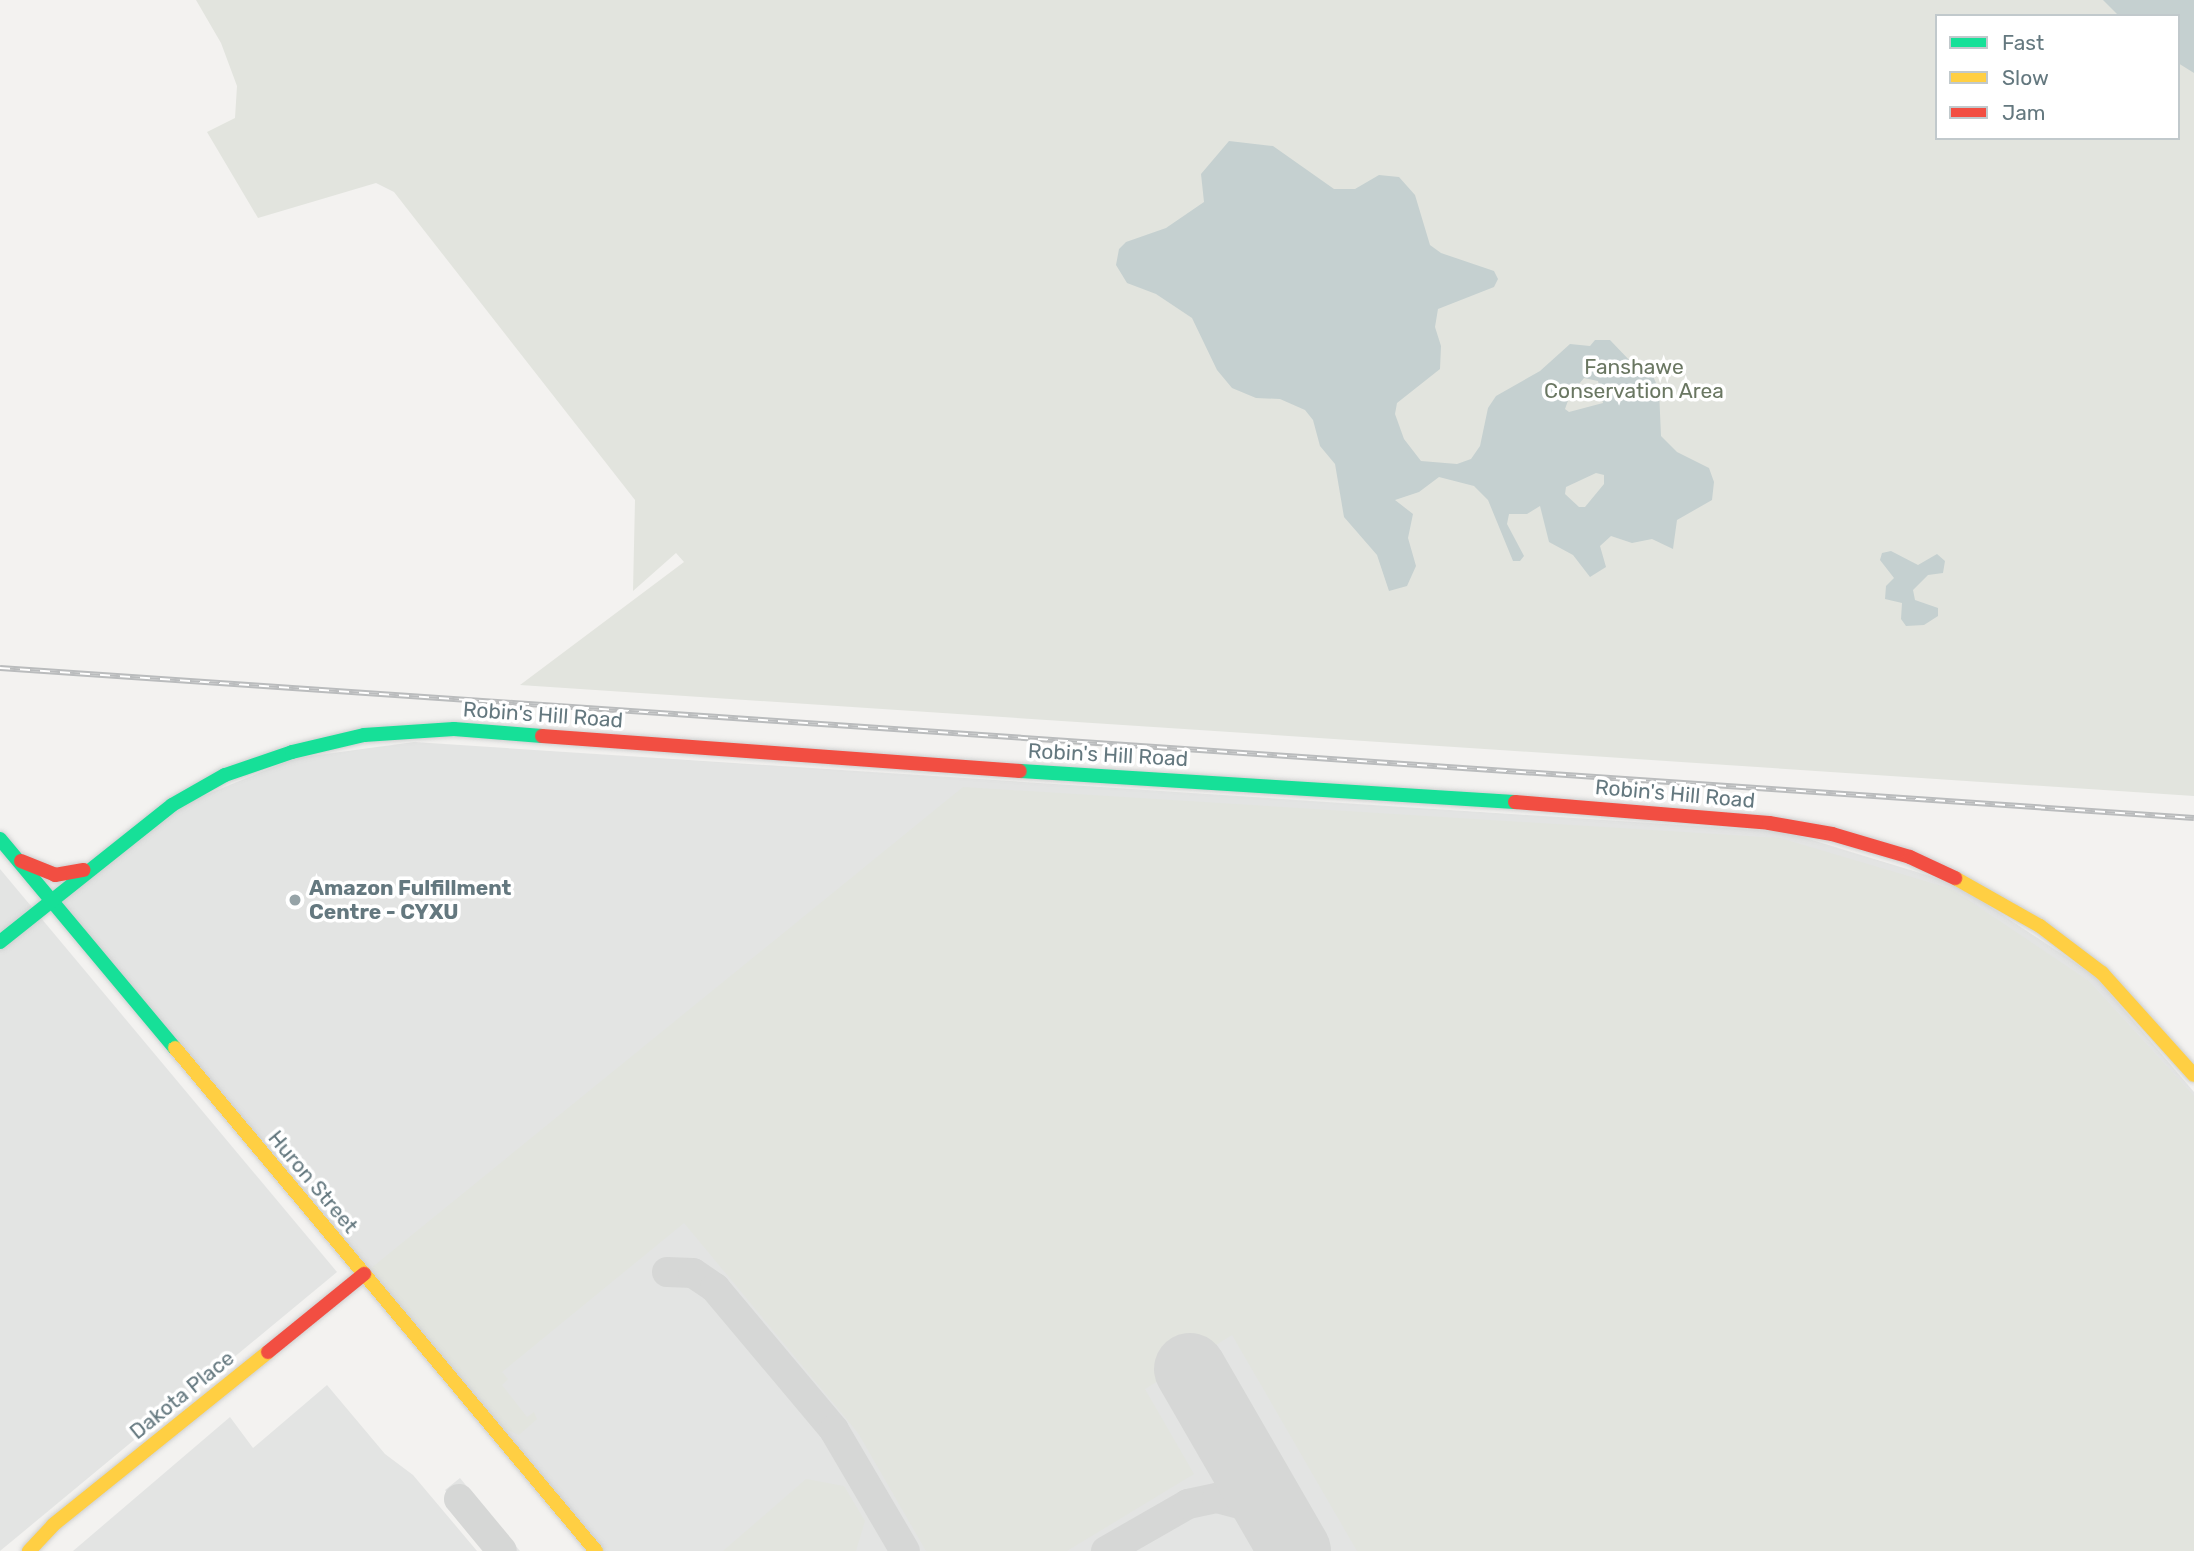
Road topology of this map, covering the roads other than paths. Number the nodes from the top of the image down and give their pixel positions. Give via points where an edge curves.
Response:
1 (0, 839) edge
2 (14, 856) junction
3 (95, 866) junction
4 (50, 902) junction
5 (0, 943) edge
6 (2194, 1074) edge
7 (364, 1274) junction
8 (30, 1551) edge
9 (596, 1551) edge

1 - 2 main road, Huron Street
2 - 3 main road via 55,875 71,876
2 - 4 main road, Huron Street
3 - 4 main road, Robin's Hill Road
3 - 6 main road, Robin's Hill Road via 172,805 225,775 364,734 454,729 975,768 1497,800 1769,823 1832,834 1910,857 1980,889 2040,926 2102,973
4 - 5 main road, Robin's Hill Road
4 - 7 main road, Huron Street
7 - 8 main road, Dakota Place via 53,1525
7 - 9 main road, Huron Street

